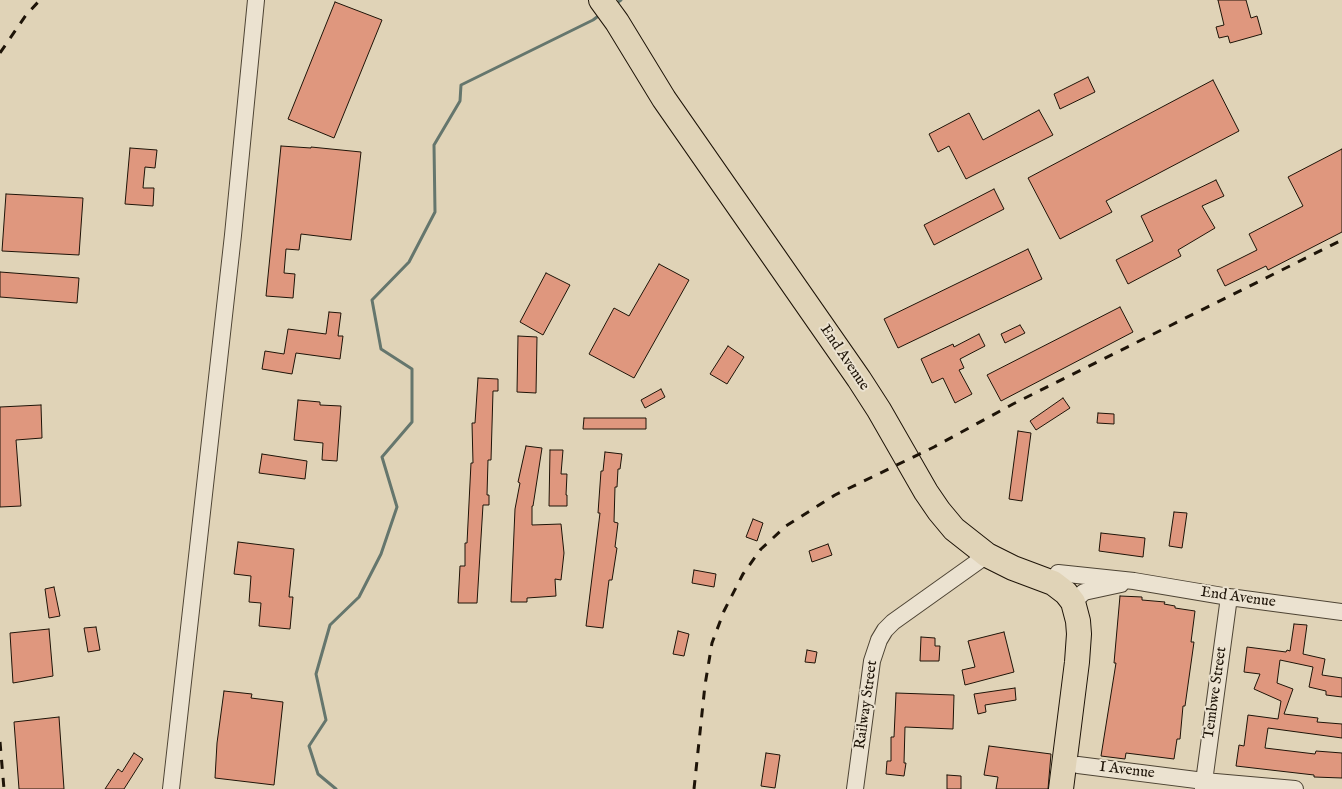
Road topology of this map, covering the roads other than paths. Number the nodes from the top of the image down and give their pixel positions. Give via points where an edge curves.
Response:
1 (256, 0) edge
2 (601, 0) edge
3 (642, 60) junction
4 (987, 555) junction
5 (1058, 573) junction
6 (1134, 582) junction
7 (1078, 597) junction
8 (1229, 598) junction
9 (1342, 612) edge
10 (1078, 765) junction
11 (1203, 785) edge
12 (171, 789) edge
13 (855, 789) edge
14 (1061, 789) edge
15 (1076, 789) edge
16 (1295, 789) edge

1 - 12 street
2 - 3 highway, End Avenue
3 - 4 highway, End Avenue via 664,99 859,379 939,511 954,529
3 - 5 highway, End Avenue via 660,79 838,324 950,509 982,540 1011,556
4 - 7 highway, End Avenue
4 - 13 street, Railway Street via 893,622 879,640 872,661
5 - 6 street, End Avenue
5 - 7 highway, End Avenue via 1073,581
6 - 7 street, End Avenue
6 - 8 street, End Avenue
7 - 10 highway via 1091,612 1092,632
7 - 14 highway via 1077,662
8 - 9 street, End Avenue
8 - 11 street, Tembwe Street
10 - 11 street, I Avenue
10 - 15 highway
11 - 16 street, I Avenue

